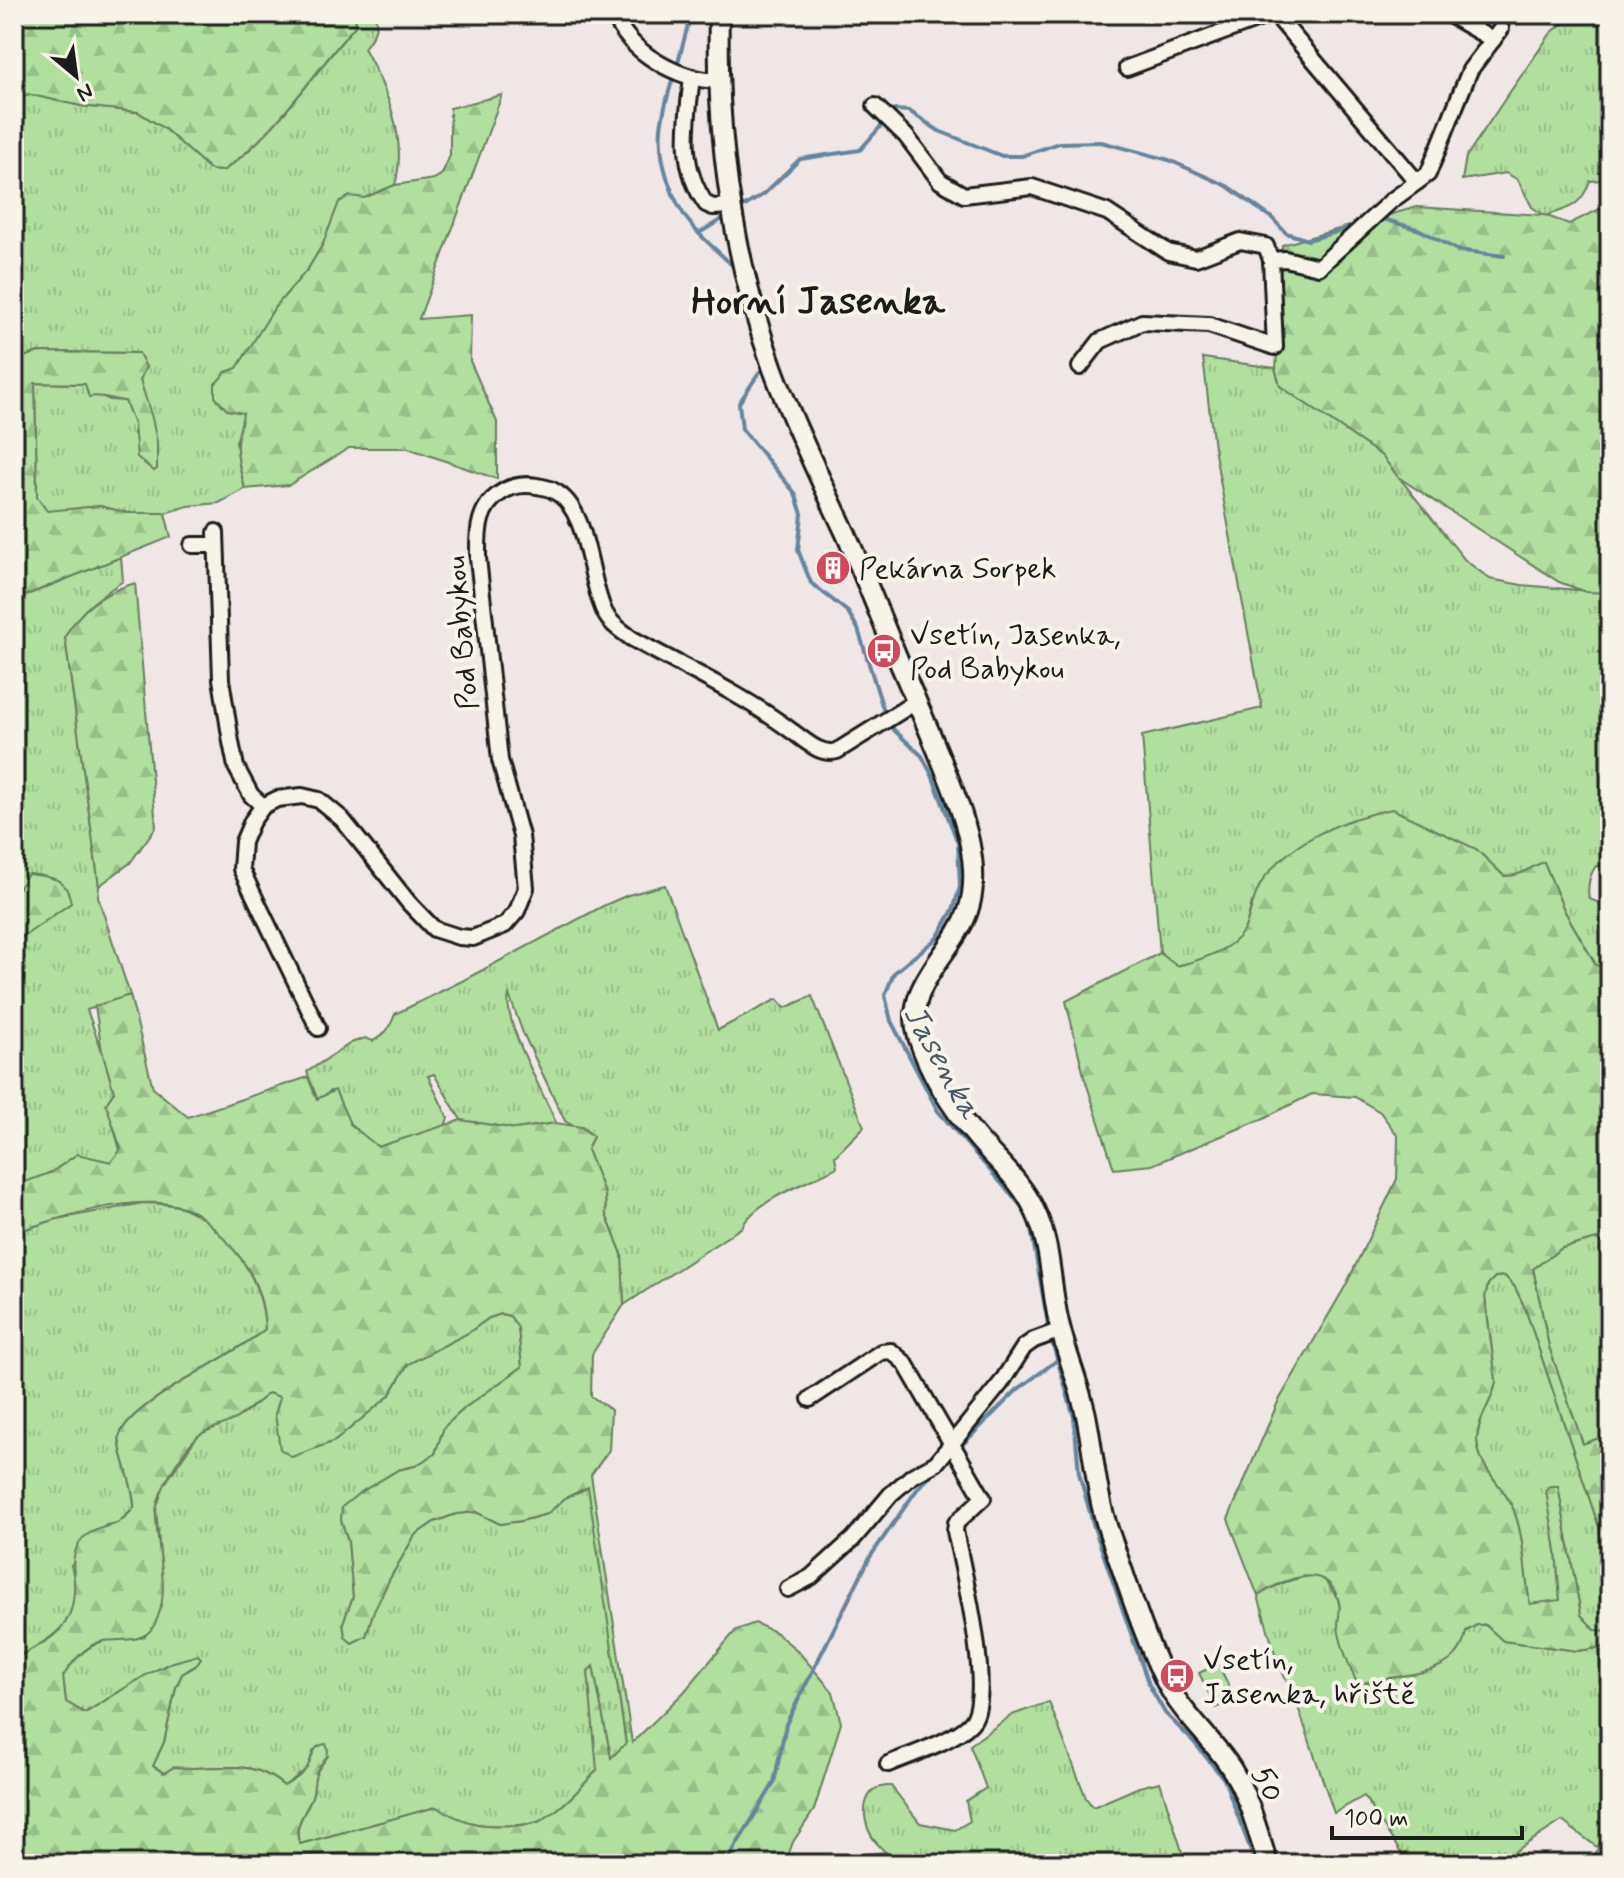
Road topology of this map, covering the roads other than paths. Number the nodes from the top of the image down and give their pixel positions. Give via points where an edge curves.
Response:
1 (614, 14) edge
2 (719, 14) edge
3 (1274, 14) edge
4 (1448, 14) edge
5 (1127, 68) dead end
6 (692, 77) junction
7 (719, 81) junction
8 (875, 106) dead end
9 (1417, 182) junction
10 (732, 211) junction
11 (1271, 260) junction
12 (1080, 367) dead end
13 (192, 545) dead end
14 (917, 701) junction
15 (263, 806) junction
16 (318, 1028) dead end
17 (1053, 1334) junction
18 (810, 1399) dead end
19 (952, 1447) junction
20 (788, 1589) dead end
21 (888, 1764) dead end
22 (1268, 1864) edge

1 - 6 street via 650,57
2 - 7 street, 50
3 - 5 street
3 - 9 street
4 - 9 street via 1497,35 1470,70 1428,174
6 - 7 street
6 - 10 street via 688,166 706,204
7 - 10 street, 50
8 - 11 street via 940,181 964,195 1032,187 1107,212 1168,252 1196,258 1240,241 1266,246
9 - 11 street via 1319,267
10 - 14 street, 50 via 772,364
11 - 12 street via 1275,347 1209,325 1142,322 1100,341
13 - 15 street via 216,539 221,679 236,767
14 - 15 street, Pod Babykou via 837,751 822,751 631,638 606,616 577,516 567,501 554,490 511,486 483,514 478,558 500,760 521,836 526,888 517,911 505,925 473,938 434,929 342,819 319,800 290,796
14 - 17 street, 50 via 964,820 973,878 963,921 919,995 918,1036 956,1110 1036,1211 1047,1245
15 - 16 street via 243,842 241,869
17 - 19 street via 1024,1347
17 - 22 street, 50 via 1086,1415 1106,1525 1165,1681 1240,1784
18 - 19 street via 881,1352 891,1351 905,1363
19 - 20 street via 891,1494 811,1577
19 - 21 street via 983,1498 956,1523 955,1531 981,1693 974,1719 961,1732

